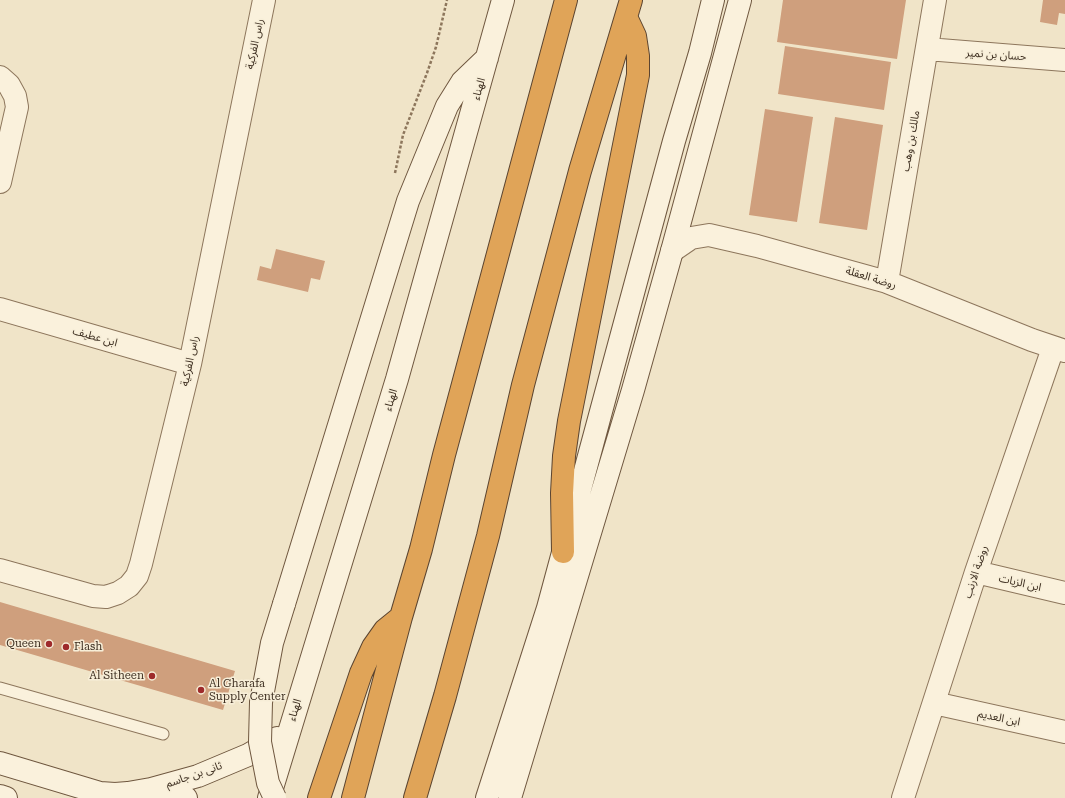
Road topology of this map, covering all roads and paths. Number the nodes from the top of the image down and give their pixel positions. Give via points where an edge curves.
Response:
1 (264, 0) edge
2 (447, 0) edge
3 (503, 0) edge
4 (566, 0) edge
5 (713, 0) edge
6 (740, 0) edge
7 (935, 0) edge
8 (629, 9) edge
9 (927, 49) junction
10 (487, 58) junction
11 (1065, 60) edge
12 (0, 77) edge
13 (394, 174) dead end
14 (0, 182) edge
15 (672, 251) junction
16 (887, 282) junction
17 (0, 309) edge
18 (1059, 350) edge
19 (190, 364) junction
20 (563, 552) junction
21 (0, 570) edge
22 (976, 572) junction
23 (1065, 593) edge
24 (401, 616) junction
25 (0, 688) edge
26 (934, 703) junction
27 (289, 731) junction
28 (1065, 732) edge
29 (163, 734) dead end
30 (0, 763) edge
31 (151, 789) junction
32 (0, 796) edge
33 (6, 798) edge
34 (186, 798) edge
35 (269, 798) edge
36 (275, 798) edge
37 (319, 798) edge
38 (353, 798) edge
39 (415, 798) edge
40 (487, 798) edge
41 (510, 798) edge
42 (903, 798) edge

1 - 19 main road, راس الفركية
2 - 13 path via 436,47 403,135
3 - 10 main road, الهناء
4 - 24 highway
5 - 20 main road
6 - 15 main road
7 - 9 main road, مالك بن وهب
8 - 20 highway via 638,56 638,75 569,421 562,493
8 - 39 highway via 580,171 523,385 486,544
9 - 11 main road, حسان بن نمير
9 - 16 main road, مالك بن وهب
10 - 27 main road, الهناء via 397,379
10 - 36 main road, bridge via 462,82 447,106 408,201 272,643 261,702 260,742 268,783
12 - 14 main road via 10,85 17,107
15 - 16 main road, روضة العقلة via 691,238 709,235
15 - 41 main road via 633,390
16 - 18 main road, روضة العقلة
17 - 19 main road, ابن عطيف
18 - 22 main road, روضة الارنب
19 - 21 main road, راس الفركية via 141,564 137,576 129,586 106,597 93,596
20 - 40 main road via 548,608
22 - 23 main road, ابن الزيات
22 - 26 main road, روضة الارنب
24 - 37 highway via 385,630 373,647 361,673
24 - 38 highway
25 - 29 lane
26 - 28 main road, ابن العديم
26 - 42 main road, روضة الارنب
27 - 31 main road, ثانى بن جاسم via 224,766
27 - 35 main road, الهناء
30 - 31 main road, ثانى بن جاسم via 100,793 128,793
31 - 34 main road
32 - 33 main road

